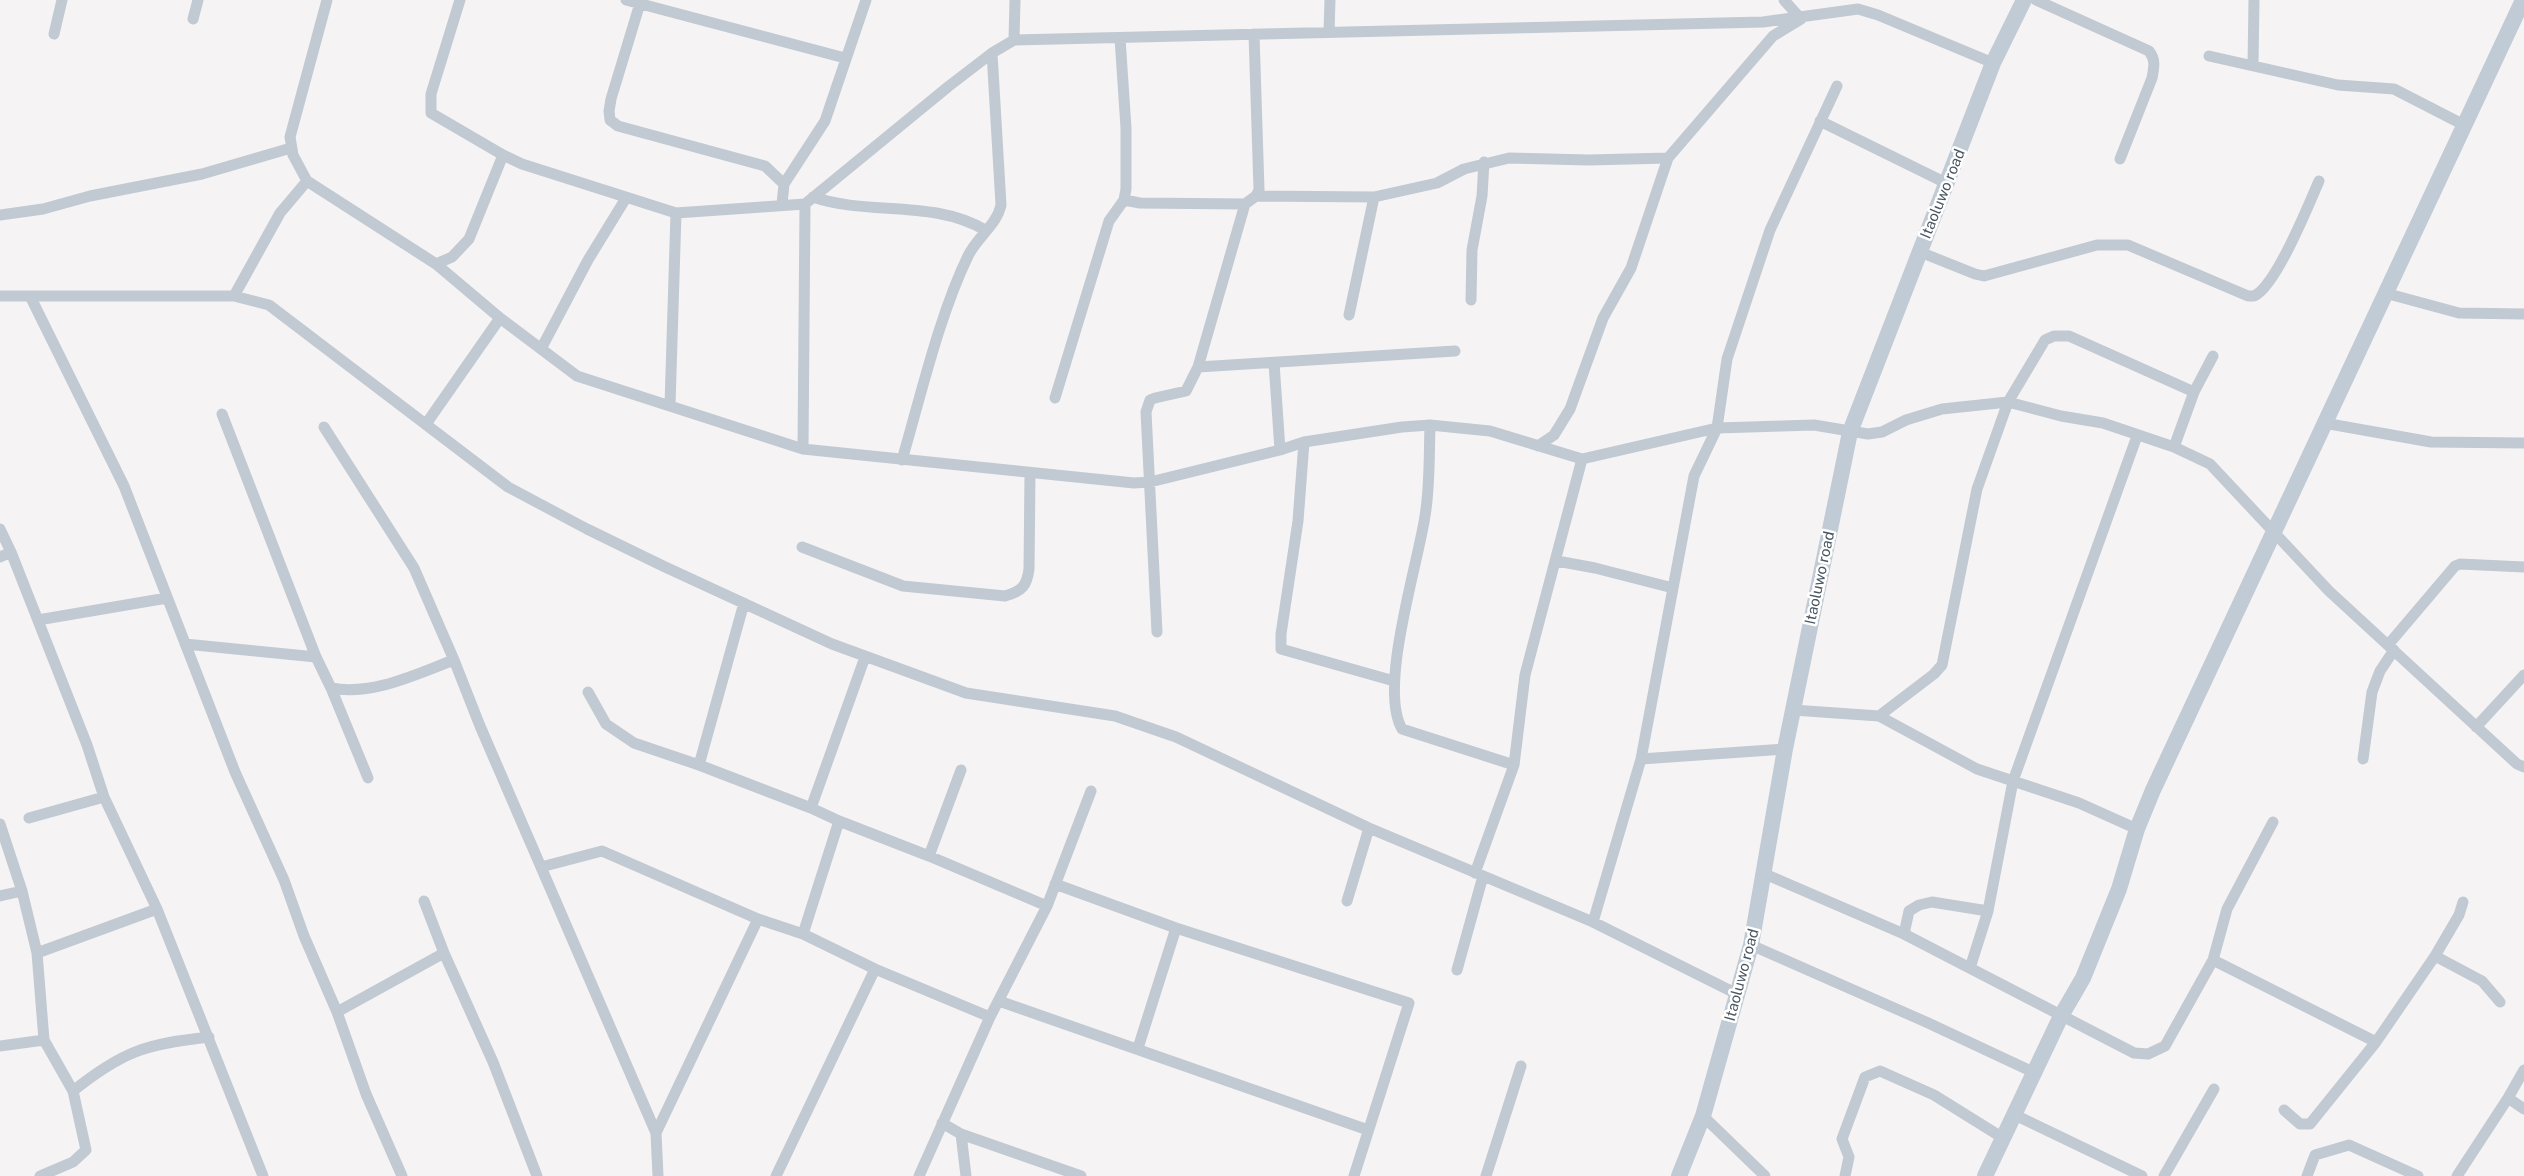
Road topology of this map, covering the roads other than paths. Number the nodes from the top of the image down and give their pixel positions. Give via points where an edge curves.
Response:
1 (62, 0) edge
2 (198, 0) edge
3 (327, 0) edge
4 (460, 0) edge
5 (626, 0) edge
6 (866, 0) edge
7 (1016, 0) edge
8 (1330, 0) edge
9 (1784, 0) edge
10 (2024, 0) edge
11 (2036, 0) edge
12 (2254, 0) edge
13 (2523, 0) edge
14 (641, 2) edge
15 (193, 19) dead end
16 (1801, 19) junction
17 (1329, 32) junction
18 (54, 34) dead end
19 (1254, 34) junction
20 (1120, 38) junction
21 (1014, 40) junction
22 (992, 53) junction
23 (2208, 56) dead end
24 (845, 58) junction
25 (1993, 63) junction
26 (2253, 65) junction
27 (1837, 86) dead end
28 (1820, 121) junction
29 (2464, 125) junction
30 (291, 148) junction
31 (503, 155) junction
32 (1668, 158) junction
33 (2120, 159) dead end
34 (1484, 162) junction
35 (307, 181) junction
36 (2319, 182) dead end
37 (784, 184) junction
38 (1948, 184) junction
39 (1256, 196) junction
40 (626, 198) junction
41 (1374, 198) junction
42 (809, 200) junction
43 (1124, 200) junction
44 (782, 204) junction
45 (1245, 204) junction
46 (676, 213) junction
47 (0, 215) edge
48 (985, 230) junction
49 (1920, 252) junction
50 (436, 264) junction
51 (2385, 292) junction
52 (0, 296) edge
53 (30, 296) junction
54 (234, 296) junction
55 (1471, 300) dead end
56 (2524, 314) edge
57 (1348, 315) dead end
58 (500, 318) junction
59 (541, 349) junction
60 (1455, 351) dead end
61 (2213, 356) dead end
62 (1274, 363) junction
63 (1198, 367) junction
64 (2194, 392) junction
65 (1056, 398) dead end
66 (2008, 402) junction
67 (670, 405) junction
68 (222, 414) dead end
69 (2324, 423) junction
70 (426, 424) junction
71 (1430, 425) junction
72 (324, 427) dead end
73 (1716, 428) junction
74 (1850, 432) junction
75 (2138, 436) junction
76 (1304, 442) junction
77 (2524, 443) edge
78 (1538, 446) junction
79 (2174, 447) junction
80 (803, 449) junction
81 (1280, 450) junction
82 (1582, 459) junction
83 (902, 460) junction
84 (1030, 474) junction
85 (1150, 482) junction
86 (0, 529) edge
87 (2273, 531) junction
88 (802, 546) dead end
89 (11, 552) junction
90 (0, 557) edge
91 (1557, 561) junction
92 (2524, 567) edge
93 (1673, 588) junction
94 (168, 598) junction
95 (744, 603) junction
96 (38, 620) junction
97 (1157, 632) dead end
98 (185, 644) junction
99 (2391, 648) junction
100 (316, 657) junction
101 (866, 657) junction
102 (454, 660) junction
103 (2524, 675) edge
104 (1394, 681) junction
105 (331, 688) junction
106 (588, 692) dead end
107 (1793, 710) junction
108 (1878, 716) junction
109 (2476, 727) junction
110 (1785, 750) junction
111 (1641, 759) junction
112 (2364, 759) dead end
113 (699, 765) junction
114 (1514, 765) junction
115 (2524, 767) edge
116 (960, 770) dead end
117 (368, 778) dead end
118 (2013, 781) junction
119 (1092, 791) dead end
120 (104, 797) junction
121 (811, 808) junction
122 (29, 818) dead end
123 (839, 821) junction
124 (2273, 822) dead end
125 (0, 824) edge
126 (1369, 828) junction
127 (2137, 829) junction
128 (929, 856) junction
129 (541, 867) junction
130 (1765, 874) junction
131 (1479, 875) junction
132 (1055, 884) junction
133 (22, 891) junction
134 (0, 896) edge
135 (424, 901) dead end
136 (1347, 901) dead end
137 (2463, 902) dead end
138 (1047, 906) junction
139 (157, 909) junction
140 (1988, 911) junction
141 (758, 919) junction
142 (1593, 922) junction
143 (1176, 928) junction
144 (803, 934) junction
145 (1904, 934) junction
146 (1752, 945) junction
147 (37, 954) junction
148 (444, 954) junction
149 (2435, 956) junction
150 (2213, 960) junction
151 (1970, 968) junction
152 (875, 969) junction
153 (1457, 970) dead end
154 (1737, 994) junction
155 (999, 1001) junction
156 (2500, 1002) dead end
157 (337, 1012) junction
158 (2061, 1016) junction
159 (990, 1017) junction
160 (209, 1037) junction
161 (44, 1040) junction
162 (2376, 1042) junction
163 (0, 1046) edge
164 (1138, 1048) junction
165 (1522, 1066) dead end
166 (2524, 1070) edge
167 (2033, 1072) junction
168 (2214, 1089) dead end
169 (73, 1091) junction
170 (2508, 1098) junction
171 (2524, 1109) edge
172 (2284, 1110) dead end
173 (2015, 1115) junction
174 (1703, 1116) junction
175 (942, 1124) junction
176 (1368, 1130) junction
177 (656, 1133) junction
178 (961, 1134) junction
179 (2003, 1138) junction
180 (40, 1176) edge
181 (263, 1176) edge
182 (402, 1176) edge
183 (536, 1176) edge
184 (658, 1176) edge
185 (776, 1176) edge
186 (919, 1176) edge
187 (966, 1176) edge
188 (1081, 1176) edge
189 (1354, 1176) edge
190 (1486, 1176) edge
191 (1679, 1176) edge
192 (1765, 1176) edge
193 (1845, 1176) edge
194 (1985, 1176) edge
195 (2142, 1176) edge
196 (2164, 1176) edge
197 (2307, 1176) edge
198 (2418, 1176) edge
199 (2457, 1176) edge

1 - 18 street
2 - 15 street
3 - 30 street via 290,137
4 - 31 street via 431,94 431,113
5 - 14 street
6 - 24 street
7 - 21 street
8 - 17 street
9 - 16 street
10 - 25 street, Itaoluwo road
11 - 33 street via 2149,51 2154,57 2152,78
12 - 26 street
13 - 29 street
14 - 24 street
14 - 37 street via 611,99 610,120 618,126 765,166
16 - 17 street
16 - 25 street via 1858,9 1878,14
16 - 32 street via 1773,36
17 - 19 street
19 - 20 street
19 - 39 street via 1261,182
20 - 21 street
20 - 43 street via 1126,128
21 - 22 street
22 - 42 street
22 - 48 street via 1000,205 998,216
23 - 26 street
24 - 37 street via 826,121
25 - 38 street, Itaoluwo road
26 - 29 street via 2338,84 2394,89
27 - 28 street
28 - 38 street
28 - 73 street via 1770,230 1727,359
29 - 51 street
30 - 35 street
30 - 47 street via 202,174 75,199 43,209
31 - 40 street
31 - 50 street via 468,240 452,257
32 - 34 street via 1509,158
32 - 78 street via 1631,268 1603,318 1570,409 1554,435
34 - 41 street via 1437,183
34 - 55 street via 1482,196 1472,250
35 - 50 street
35 - 54 street via 280,213
36 - 49 street via 2266,287 2254,296 2128,245 2097,245 1984,276
37 - 44 street
38 - 49 street, Itaoluwo road
39 - 41 street
39 - 45 street
40 - 46 street
40 - 59 street via 588,260
41 - 57 street
42 - 44 street
42 - 48 street via 926,211 971,222
42 - 80 street
43 - 45 street
43 - 65 street via 1109,221
44 - 46 street
45 - 63 street
46 - 67 street
48 - 83 street via 968,255 946,312
49 - 74 street, Itaoluwo road
50 - 58 street
51 - 56 street via 2459,313
51 - 69 street
52 - 53 street
53 - 54 street
53 - 94 street via 124,486
54 - 70 street via 269,305
58 - 59 street
58 - 70 street
59 - 67 street via 577,376
60 - 62 street
61 - 64 street
62 - 63 street
62 - 81 street
63 - 85 street via 1186,391 1155,398 1147,406
64 - 66 street via 2069,336 2054,336 2040,347
64 - 79 street
66 - 74 street via 1942,409 1906,420 1882,432
66 - 75 street via 2103,423
66 - 108 street via 1977,489 1942,665
67 - 80 street
68 - 100 street
69 - 77 street via 2431,442
69 - 87 street
70 - 95 street via 508,487 587,529
71 - 76 street
71 - 78 street via 1490,431
71 - 104 street via 1426,516 1405,608
72 - 102 street via 414,568
73 - 74 street via 1814,425
73 - 82 street
73 - 93 street via 1694,476
74 - 107 street, Itaoluwo road
75 - 79 street
75 - 118 street
76 - 81 street
76 - 104 street via 1298,521 1281,648
78 - 82 street
79 - 87 street via 2210,464
80 - 83 street
81 - 85 street
82 - 91 street
83 - 84 street
84 - 85 street
84 - 88 street via 1029,569 1027,582 1020,592 1005,596 903,586
85 - 97 street
86 - 89 street
87 - 99 street via 2329,591
87 - 127 street
89 - 90 street
89 - 96 street
91 - 93 street
91 - 114 street via 1525,675
92 - 99 street via 2455,566
93 - 111 street
94 - 96 street
94 - 98 street
95 - 101 street
95 - 113 street
96 - 120 street
98 - 100 street
98 - 157 street via 235,772 284,880
99 - 109 street
99 - 112 street via 2372,692
100 - 105 street
101 - 121 street
101 - 126 street via 966,693 1115,716 1176,737
102 - 105 street via 395,682 349,692
102 - 129 street
103 - 109 street
104 - 114 street via 1398,721 1402,729
105 - 117 street
106 - 113 street via 606,724 634,743
107 - 108 street
107 - 110 street, Itaoluwo road
108 - 118 street via 1977,770
109 - 115 street via 2516,764
110 - 111 street
110 - 130 street, Itaoluwo road
111 - 142 street
113 - 121 street
114 - 131 street
116 - 128 street
118 - 127 street via 2079,803
118 - 140 street
119 - 132 street
120 - 122 street
120 - 139 street
121 - 123 street
123 - 128 street
123 - 144 street
124 - 150 street via 2227,909
125 - 133 street
126 - 131 street
126 - 136 street
127 - 158 street via 2083,978
128 - 138 street
129 - 141 street via 602,851
129 - 177 street
130 - 145 street
130 - 146 street, Itaoluwo road
131 - 142 street
131 - 153 street
132 - 138 street
132 - 143 street
133 - 134 street
133 - 147 street
135 - 148 street
137 - 149 street
138 - 155 street
139 - 147 street
139 - 160 street
140 - 145 street via 1925,903 1909,912
140 - 151 street
141 - 144 street
141 - 177 street
142 - 154 street
143 - 164 street
143 - 176 street via 1409,1003
144 - 152 street
145 - 151 street
146 - 154 street, Itaoluwo road
146 - 167 street
147 - 161 street
148 - 157 street
148 - 183 street via 493,1062
149 - 156 street via 2482,981
149 - 162 street
150 - 158 street via 2164,1046 2148,1054 2134,1053
150 - 162 street
151 - 158 street
152 - 159 street
152 - 185 street
154 - 174 street, Itaoluwo road
155 - 159 street
155 - 164 street
157 - 182 street via 366,1094
158 - 167 street
159 - 175 street
160 - 169 street via 168,1042 134,1051 105,1066
160 - 181 street
161 - 163 street
161 - 169 street
162 - 172 street via 2310,1124 2300,1124
164 - 176 street
165 - 190 street
166 - 170 street
167 - 173 street
168 - 196 street
169 - 180 street via 86,1150 73,1162
170 - 171 street
170 - 199 street
173 - 179 street
173 - 195 street
174 - 191 street, Itaoluwo road
174 - 192 street
175 - 178 street
175 - 186 street
176 - 189 street
177 - 184 street
178 - 187 street
178 - 188 street
179 - 193 street via 1934,1095 1880,1071 1871,1073 1865,1077 1842,1139 1849,1156
179 - 194 street
197 - 198 street via 2315,1155 2349,1145

